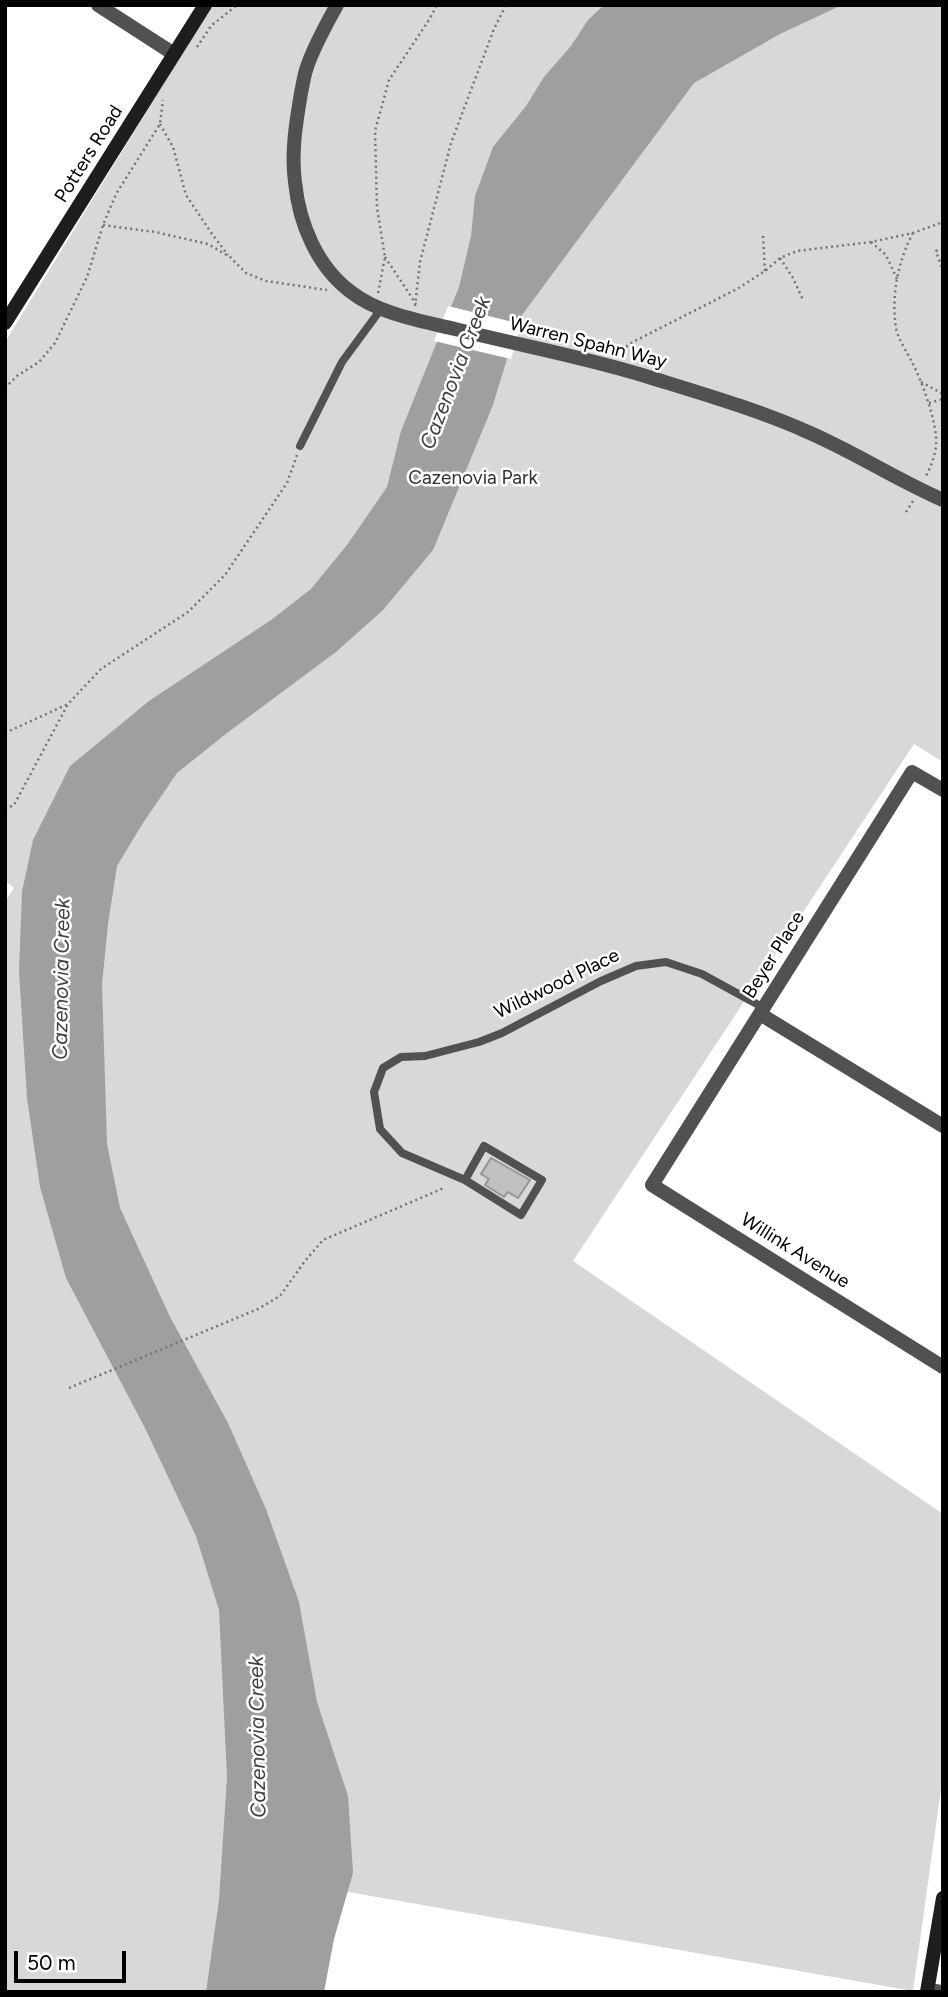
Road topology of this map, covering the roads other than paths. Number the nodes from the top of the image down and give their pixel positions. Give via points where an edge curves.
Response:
1 (98, 5) edge
2 (205, 5) edge
3 (337, 5) edge
4 (174, 54) junction
5 (381, 309) junction
6 (5, 323) edge
7 (300, 446) road end
8 (943, 500) edge
9 (943, 790) edge
10 (762, 1011) junction
11 (943, 1126) edge
12 (669, 1159) joint
13 (465, 1180) junction
14 (943, 1367) edge
15 (943, 1900) edge
16 (939, 1942) edge
17 (933, 1989) edge

1 - 4 street
2 - 4 street, Potters Road
3 - 5 street, Warren Spahn Way via 306,69 295,129 296,193 313,247 332,275
4 - 6 street, Potters Road
5 - 7 lane via 342,362
5 - 8 street, Warren Spahn Way via 608,364 759,413 810,433
9 - 10 street, Beyer Place via 912,772
10 - 11 street, Wildwood Place
10 - 12 street, Beyer Place
10 - 13 lane, Wildwood Place via 702,974 666,962 636,966 479,1042 425,1056 401,1056 383,1068 374,1092 380,1129 402,1153
12 - 14 street, Willink Avenue via 652,1185
13 - 13 lane via 521,1215 542,1180 484,1146
15 - 16 street
16 - 17 street

